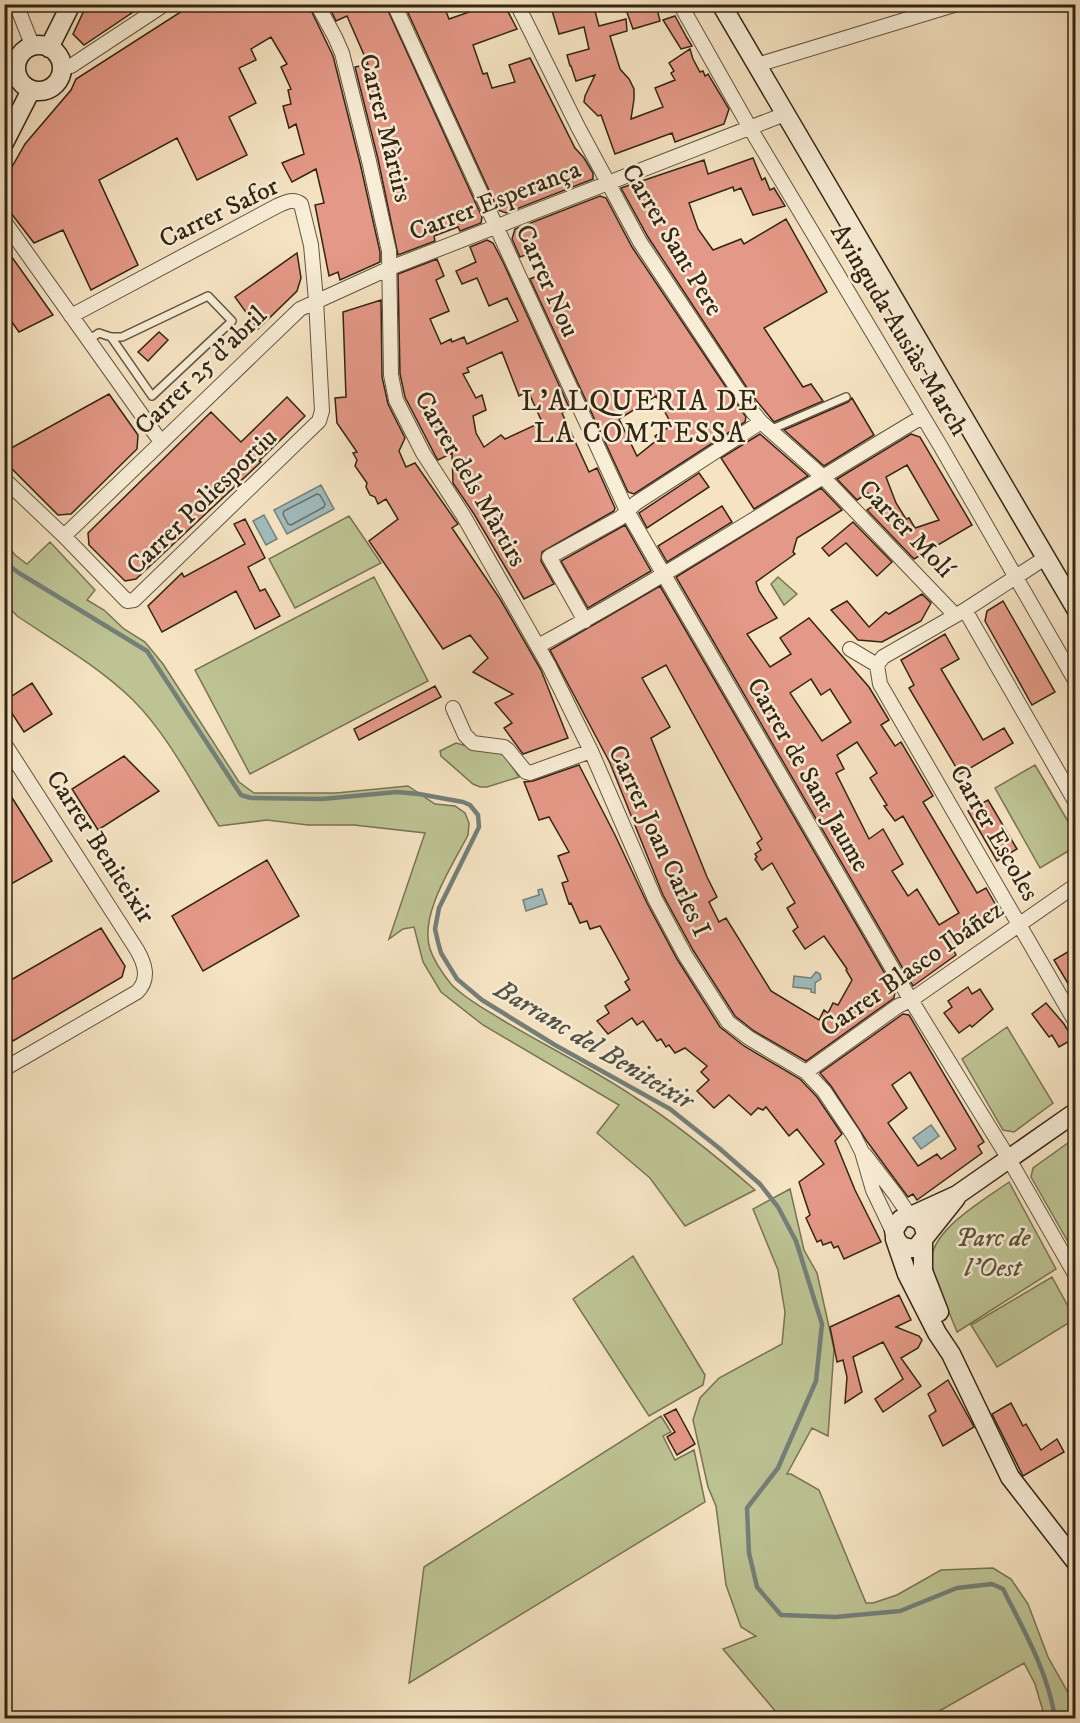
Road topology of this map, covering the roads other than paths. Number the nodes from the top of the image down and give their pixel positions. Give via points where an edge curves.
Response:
1 (16, 4) edge
2 (71, 4) edge
3 (165, 4) edge
4 (317, 4) edge
5 (394, 4) edge
6 (517, 4) edge
7 (680, 4) edge
8 (721, 4) edge
9 (957, 4) edge
10 (41, 47) junction
11 (757, 65) junction
12 (61, 68) junction
13 (31, 90) junction
14 (785, 114) junction
15 (750, 128) junction
16 (4, 143) edge
17 (609, 183) junction
18 (4, 221) edge
19 (496, 226) junction
20 (390, 268) junction
21 (316, 300) junction
22 (71, 316) junction
23 (111, 337) junction
24 (88, 340) junction
25 (846, 397) dead end
26 (922, 417) junction
27 (766, 426) junction
28 (161, 442) junction
29 (822, 476) junction
30 (4, 479) edge
31 (627, 511) junction
32 (64, 536) junction
33 (1045, 558) junction
34 (663, 574) junction
35 (1015, 578) junction
36 (1076, 609) edge
37 (960, 613) junction
38 (587, 619) junction
39 (538, 646) junction
40 (850, 649) dead end
41 (878, 665) junction
42 (549, 666) joint
43 (1076, 682) edge
44 (453, 708) dead end
45 (4, 743) edge
46 (591, 751) junction
47 (1076, 803) edge
48 (1076, 885) edge
49 (1019, 924) junction
50 (911, 1000) junction
51 (1076, 1023) edge
52 (4, 1069) edge
53 (806, 1072) junction
54 (1076, 1112) edge
55 (862, 1152) junction
56 (1009, 1159) junction
57 (957, 1195) junction
58 (910, 1216) junction
59 (895, 1237) junction
60 (924, 1239) junction
61 (1076, 1276) edge
62 (951, 1354) junction
63 (1076, 1562) edge

1 - 10 street
2 - 10 street
3 - 12 street via 71,66
4 - 20 street, Carrer Màrtirs via 346,66
5 - 19 street, Carrer Nou
6 - 17 street, Carrer Sant Pere
7 - 15 street, Avinguda Ausiàs March
8 - 11 street
9 - 11 street
10 - 12 street via 58,57
10 - 13 street via 21,54 17,61 21,82
11 - 14 street
12 - 13 street via 58,81 51,87
13 - 16 street
14 - 15 street, Carrer Esperança
14 - 33 street
15 - 17 street, Carrer Esperança
15 - 26 street, Avinguda Ausiàs March
17 - 19 street, Carrer Esperança
17 - 27 street, Carrer Sant Pere via 652,262
18 - 22 street
19 - 20 street, Carrer Esperança
19 - 31 street, Carrer Nou
20 - 21 street, Carrer 25 d'abril
20 - 39 street, Carrer dels Màrtirs via 391,375 396,400 423,453
21 - 22 street, Carrer Safor via 311,245 301,204 288,201
21 - 28 street, Carrer 25 d'abril via 300,309
21 - 32 street, Carrer Poliesportiu via 322,411 319,421 134,600 127,601
22 - 24 street
23 - 23 lane via 152,396 232,321 208,296 122,337
23 - 24 lane via 99,333
24 - 28 street
25 - 27 lane
26 - 29 street
26 - 35 street, Avinguda Ausiàs March
27 - 29 street, Carrer Sant Pere
27 - 31 street
28 - 32 street, Carrer 25 d'abril
29 - 34 street
29 - 37 street, Carrer Molí
30 - 32 street, Carrer Poliesportiu
31 - 34 street, Carrer Nou
31 - 38 street via 549,557
33 - 35 street
33 - 36 street
34 - 38 street
34 - 50 street, Carrer de Sant Jaume
35 - 37 street
35 - 43 street, Avinguda Ausiàs March
37 - 41 street via 883,657
37 - 47 street, Carrer Molí
38 - 39 street
39 - 42 street, Carrer dels Màrtirs
40 - 41 street
41 - 49 street, Carrer Escoles via 880,684
42 - 46 street, Carrer Joan Carles I
44 - 46 street via 473,743 504,747 526,772
45 - 52 street, Carrer Beniteixir via 137,950 144,962 145,980 137,992
46 - 53 street, Carrer Joan Carles I via 662,914 723,1017 749,1038
48 - 49 street, Carrer Blasco Ibáñez
49 - 50 street, Carrer Blasco Ibáñez
49 - 51 street, Carrer Escoles
50 - 53 street, Carrer Blasco Ibáñez
50 - 56 street, Carrer de Sant Jaume
53 - 55 street, Carrer Joan Carles I via 836,1108
54 - 56 street
55 - 58 street, Carrer Joan Carles I
55 - 59 street, Carrer Joan Carles I via 873,1190
56 - 57 street
56 - 61 street, Carrer de Sant Jaume
57 - 58 street
57 - 60 street
58 - 59 street via 898,1222
58 - 60 street via 922,1222
59 - 60 street via 899,1245 908,1249 918,1247
59 - 62 street via 907,1274
60 - 62 street via 923,1271
62 - 63 street via 1010,1477

